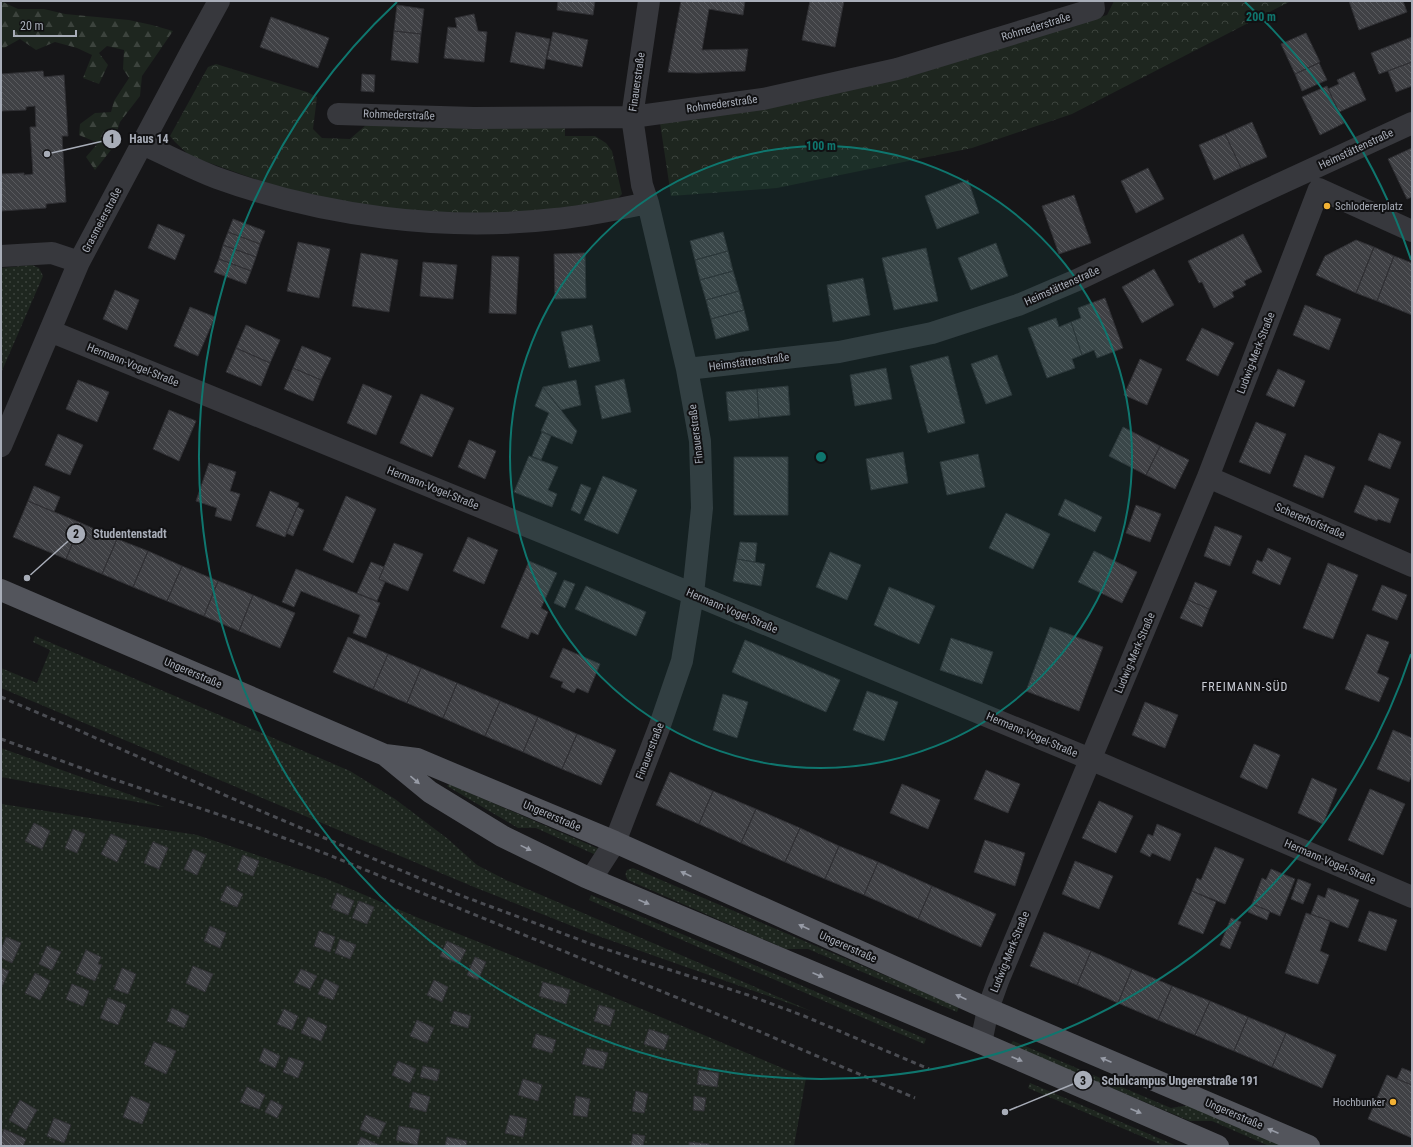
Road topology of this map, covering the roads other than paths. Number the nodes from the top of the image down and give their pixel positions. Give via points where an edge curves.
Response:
1 (219, 1) edge
2 (649, 1) edge
3 (1094, 5) edge
4 (338, 114) dead end
5 (632, 117) junction
6 (1412, 123) edge
7 (142, 144) junction
8 (1315, 179) junction
9 (648, 203) junction
10 (1412, 231) edge
11 (1, 256) edge
12 (80, 262) junction
13 (50, 331) junction
14 (687, 369) junction
15 (1, 446) edge
16 (1208, 477) junction
17 (1412, 566) edge
18 (1, 590) edge
19 (693, 594) junction
20 (385, 755) junction
21 (1090, 759) junction
22 (615, 842) junction
23 (591, 879) junction
24 (1412, 897) edge
25 (988, 1009) junction
26 (981, 1043) junction
27 (1218, 1146) edge
28 (1309, 1146) edge

1 - 7 street, Grasmeierstraße
2 - 5 street, Finauerstraße
3 - 5 street, Rohmederstraße via 897,69 763,99
4 - 5 street, Rohmederstraße via 474,118
5 - 9 street, Finauerstraße via 642,185
6 - 8 street, Heimstättenstraße
7 - 9 street via 216,177 267,194 342,212 399,219 453,223 510,223 554,220
7 - 12 street, Grasmeierstraße
8 - 10 street via 1384,219
8 - 14 street, Heimstättenstraße via 1018,305 932,333 839,352
8 - 16 street, Ludwig-Merk-Straße via 1291,263
9 - 14 street, Finauerstraße
11 - 12 street via 52,253
12 - 13 street, Grasmeierstraße
13 - 15 street, Grasmeierstraße
13 - 19 street, Hermann-Vogel-Straße
14 - 19 street, Finauerstraße via 700,441 702,508
16 - 17 street, Schererhofstraße
16 - 21 street, Ludwig-Merk-Straße
18 - 20 main road, Ungererstraße
19 - 21 street, Hermann-Vogel-Straße
19 - 22 street, Finauerstraße via 682,661
20 - 22 main road, Ungererstraße via 416,759
20 -> 23 main road, Ungererstraße via 430,792 502,836
21 - 24 street, Hermann-Vogel-Straße
21 - 25 street, Ludwig-Merk-Straße
22 - 23 street, Finauerstraße
25 -> 22 main road, Ungererstraße
23 -> 26 main road, Ungererstraße
25 - 26 street, Ludwig-Merk-Straße
28 -> 25 main road, Ungererstraße
26 -> 27 main road, Ungererstraße

